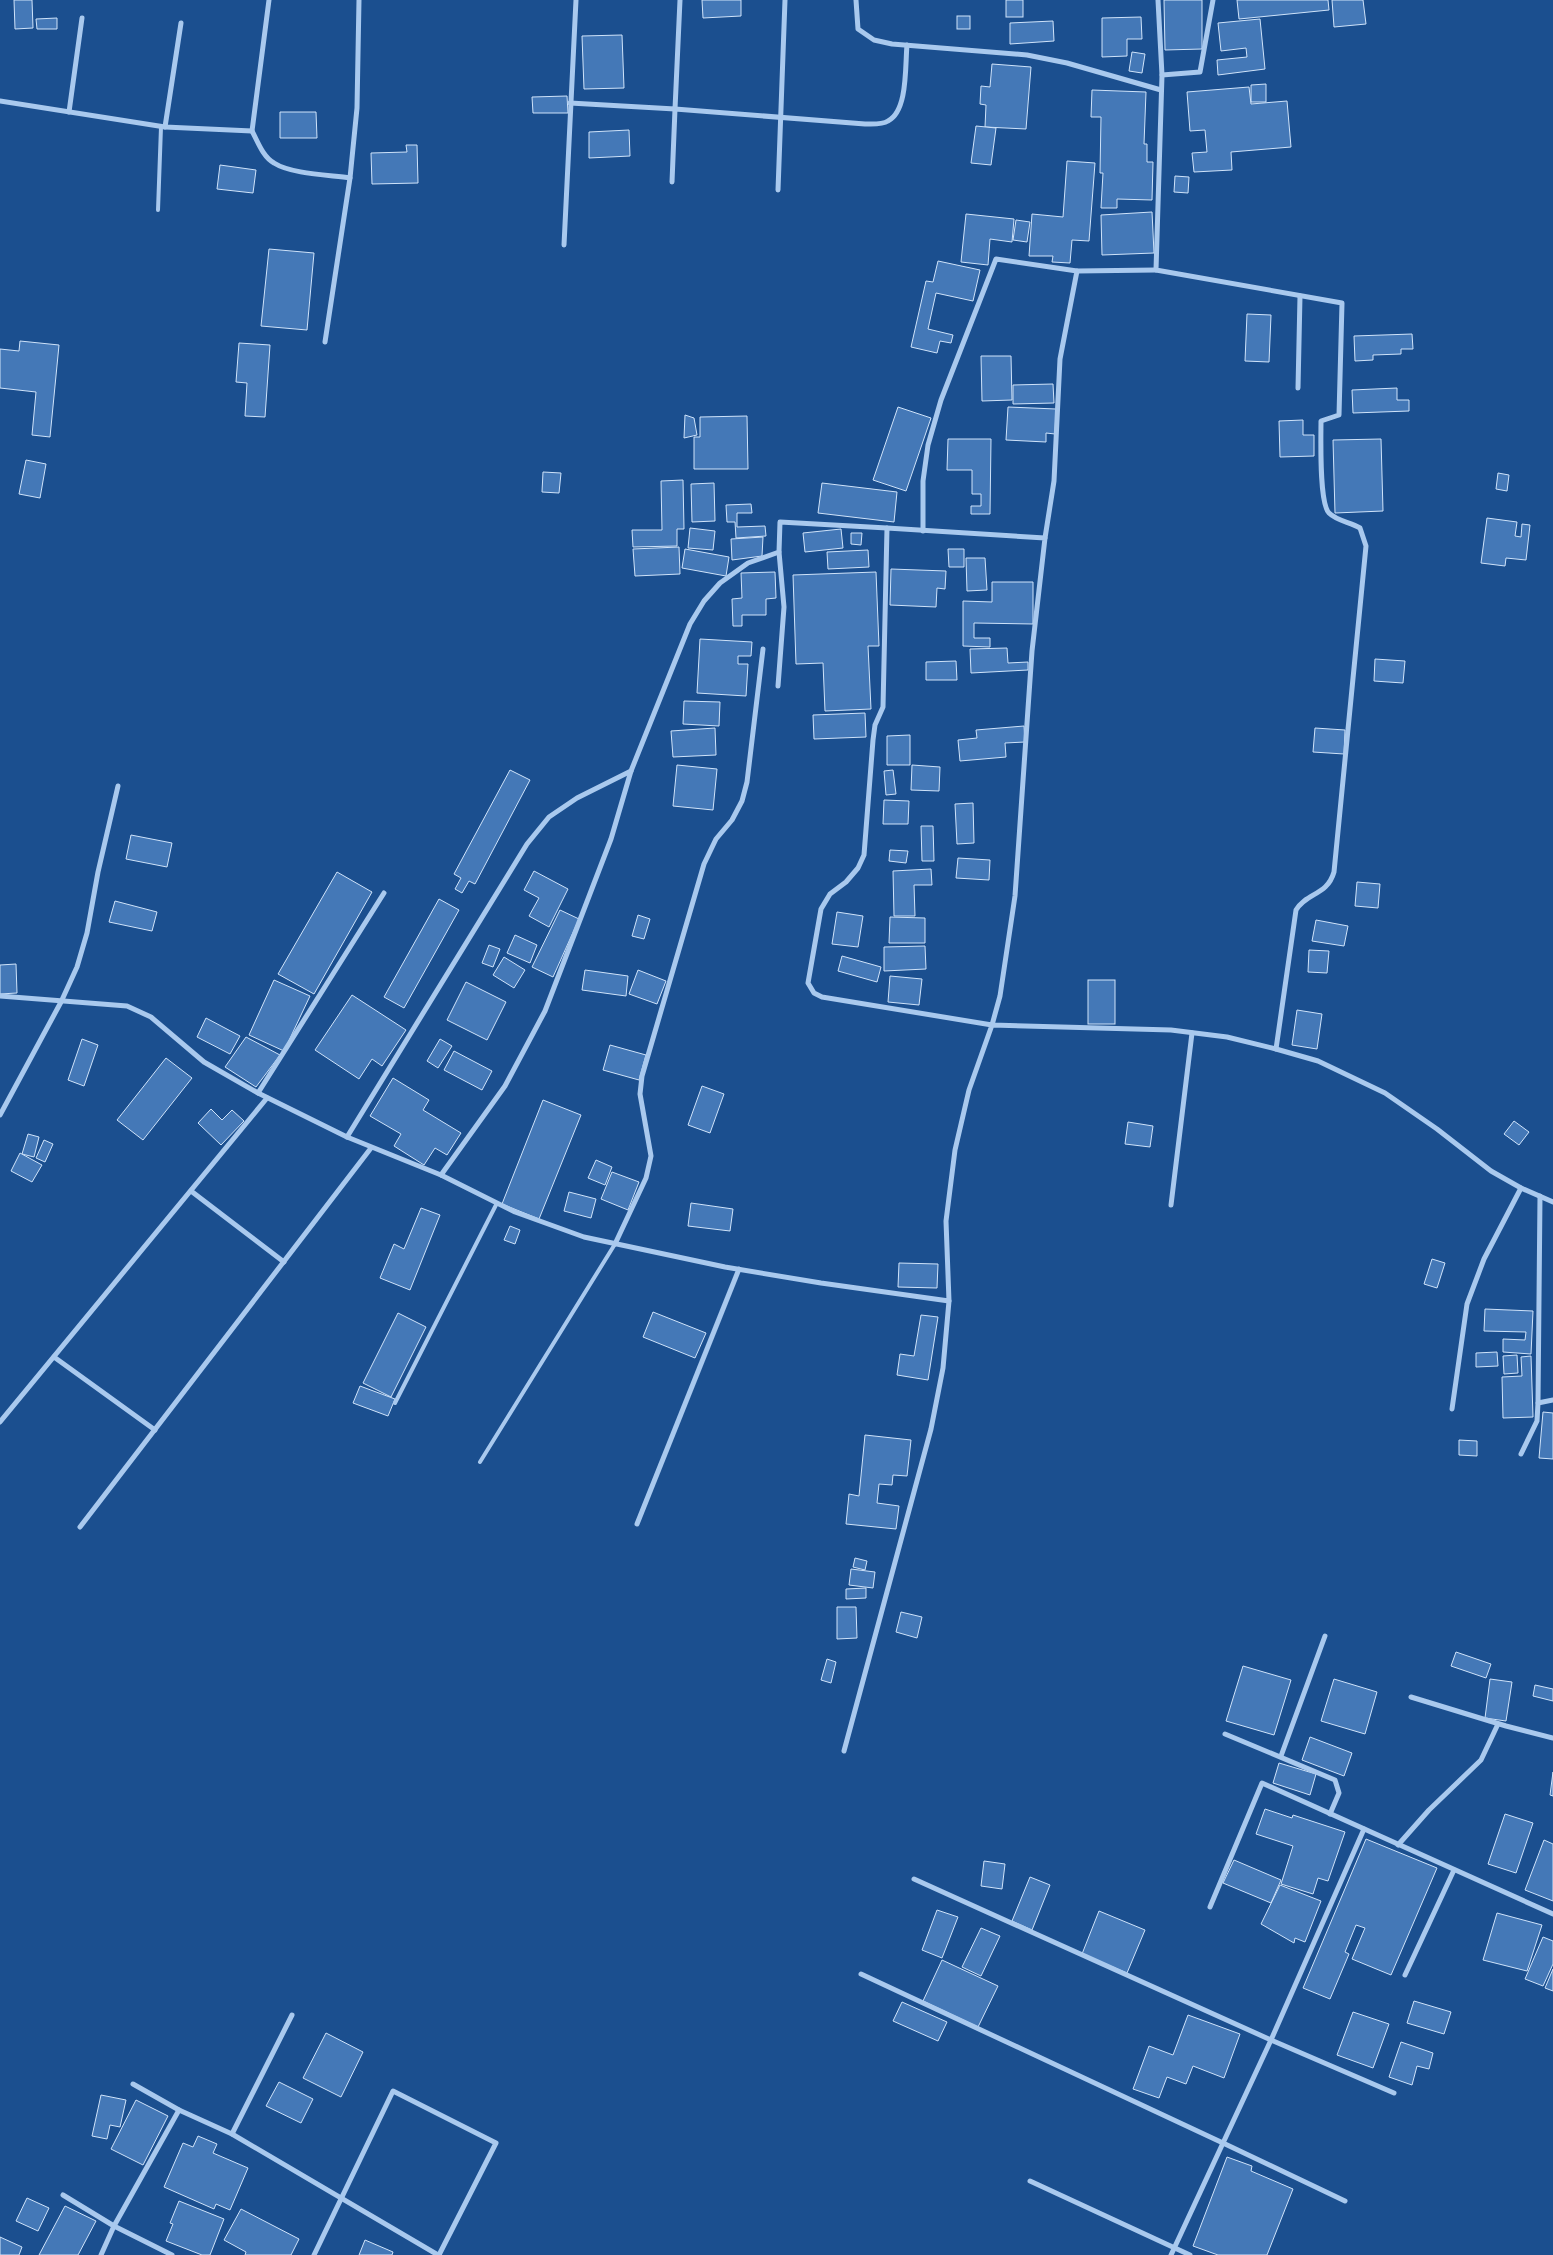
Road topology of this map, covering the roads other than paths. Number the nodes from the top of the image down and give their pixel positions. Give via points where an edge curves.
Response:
1 (269, 0) edge
2 (359, 0) edge
3 (576, 0) edge
4 (680, 0) edge
5 (784, 0) edge
6 (856, 0) edge
7 (1158, 0) edge
8 (1213, 0) edge
9 (82, 18) dead end
10 (180, 23) dead end
11 (907, 45) junction
12 (1162, 75) junction
13 (1161, 90) junction
14 (0, 101) edge
15 (570, 103) junction
16 (675, 109) junction
17 (69, 112) junction
18 (781, 117) junction
19 (163, 127) junction
20 (252, 132) junction
21 (350, 178) junction
22 (672, 182) dead end
23 (778, 190) dead end
24 (158, 210) dead end
25 (564, 245) dead end
26 (1156, 270) junction
27 (1077, 271) junction
28 (1300, 296) junction
29 (326, 342) dead end
30 (1298, 388) dead end
31 (887, 528) junction
32 (923, 532) junction
33 (1045, 538) junction
34 (779, 552) junction
35 (763, 649) dead end
36 (778, 686) dead end
37 (631, 771) junction
38 (118, 786) dead end
39 (384, 893) dead end
40 (0, 996) edge
41 (61, 1002) junction
42 (992, 1025) junction
43 (1192, 1033) junction
44 (1276, 1049) junction
45 (258, 1093) junction
46 (267, 1098) junction
47 (0, 1115) edge
48 (347, 1137) junction
49 (371, 1148) junction
50 (441, 1175) junction
51 (1521, 1188) junction
52 (191, 1191) junction
53 (1540, 1196) junction
54 (1553, 1202) edge
55 (497, 1203) junction
56 (1170, 1205) dead end
57 (615, 1244) junction
58 (284, 1262) junction
59 (738, 1269) junction
60 (949, 1301) junction
61 (54, 1357) junction
62 (1553, 1400) edge
63 (395, 1403) dead end
64 (1538, 1403) junction
65 (1452, 1408) dead end
66 (0, 1422) edge
67 (155, 1430) junction
68 (1521, 1454) dead end
69 (480, 1462) dead end
70 (637, 1524) dead end
71 (80, 1527) dead end
72 (1325, 1636) dead end
73 (1411, 1697) dead end
74 (1498, 1724) junction
75 (1225, 1734) dead end
76 (1553, 1738) edge
77 (844, 1751) dead end
78 (1281, 1756) junction
79 (1330, 1814) junction
80 (1364, 1829) junction
81 (1398, 1845) junction
82 (1454, 1870) junction
83 (914, 1879) dead end
84 (1210, 1907) dead end
85 (1553, 1914) edge
86 (861, 1974) dead end
87 (1404, 1975) dead end
88 (292, 2015) dead end
89 (1272, 2040) junction
90 (133, 2084) dead end
91 (1394, 2093) dead end
92 (179, 2110) junction
93 (232, 2134) junction
94 (1223, 2143) junction
95 (1030, 2181) dead end
96 (64, 2195) dead end
97 (341, 2200) junction
98 (1345, 2202) dead end
99 (114, 2226) junction
100 (1174, 2248) junction
101 (101, 2255) edge
102 (172, 2255) edge
103 (314, 2255) edge
104 (438, 2255) edge
105 (1171, 2255) edge
106 (1190, 2255) edge

1 - 20 street
2 - 21 street via 357,108
3 - 15 street
4 - 16 street
5 - 18 street
6 - 11 street via 858,29 874,40
7 - 12 street
8 - 12 street via 1200,72
9 - 17 street
10 - 19 street
11 - 13 street via 1027,55
11 - 18 street via 902,104 896,116 886,122 865,124
12 - 13 street
13 - 26 street
14 - 17 street
15 - 16 street
15 - 25 street
16 - 18 street
16 - 22 street
17 - 19 street
18 - 23 street
19 - 20 street
19 - 24 lane
20 - 21 street via 261,150 273,163
21 - 29 street
26 - 27 street
26 - 28 street
27 - 32 street via 996,259 941,400 928,445 922,481
27 - 33 street via 1060,358 1054,481
28 - 30 street
28 - 44 street via 1342,303 1339,415 1321,421 1323,494 1326,510 1360,528 1366,546 1334,872 1323,890 1300,902 1296,910
31 - 32 street
31 - 34 street via 780,522
31 - 42 street via 883,707 873,740 864,855 858,868 830,894 820,909 808,983 822,997
32 - 33 street
33 - 42 street via 1032,652 1015,896 1000,996
34 - 36 street via 784,606
34 - 37 street via 748,563 704,601 690,624
35 - 57 street via 747,782 742,801 716,839 704,864 642,1076 640,1094 651,1156 646,1178
37 - 48 street via 577,798 549,817 527,844
37 - 50 street via 608,848 545,1011 505,1086
38 - 41 street via 87,933 77,967
39 - 45 street
40 - 41 street
41 - 45 street via 127,1006 150,1017 204,1062
41 - 47 street
42 - 43 street
42 - 60 street via 969,1090 955,1150 946,1221
43 - 44 street
43 - 56 street
44 - 51 street via 1318,1061 1385,1093 1491,1171
45 - 46 street
46 - 48 street
46 - 52 street
48 - 49 street
49 - 50 street
49 - 58 street
50 - 55 street
51 - 53 street
51 - 65 street via 1484,1258 1467,1304
52 - 58 street
52 - 61 street
53 - 54 street
53 - 64 street
55 - 57 street via 584,1237
55 - 63 lane
57 - 59 street
57 - 69 lane
58 - 67 street
59 - 60 street
59 - 70 street
60 - 77 street via 943,1368 931,1429
61 - 66 street
61 - 67 street
62 - 64 street
64 - 68 street via 1537,1421
67 - 71 street
72 - 78 street
73 - 74 street
74 - 76 street
74 - 81 street via 1481,1760
75 - 78 street
78 - 79 street via 1335,1780 1339,1794
79 - 80 street
79 - 84 street via 1262,1783
80 - 81 street
80 - 89 street
81 - 82 street
82 - 85 street
82 - 87 street
83 - 89 street
86 - 94 street
88 - 93 street
89 - 91 street
89 - 94 street
90 - 92 street
92 - 93 street
92 - 99 street
93 - 97 street
94 - 98 street
94 - 100 street
95 - 100 street
96 - 99 street
97 - 103 street
97 - 104 street
97 - 104 street via 393,2092 496,2143
99 - 101 street
99 - 102 street
100 - 105 street
100 - 106 street

